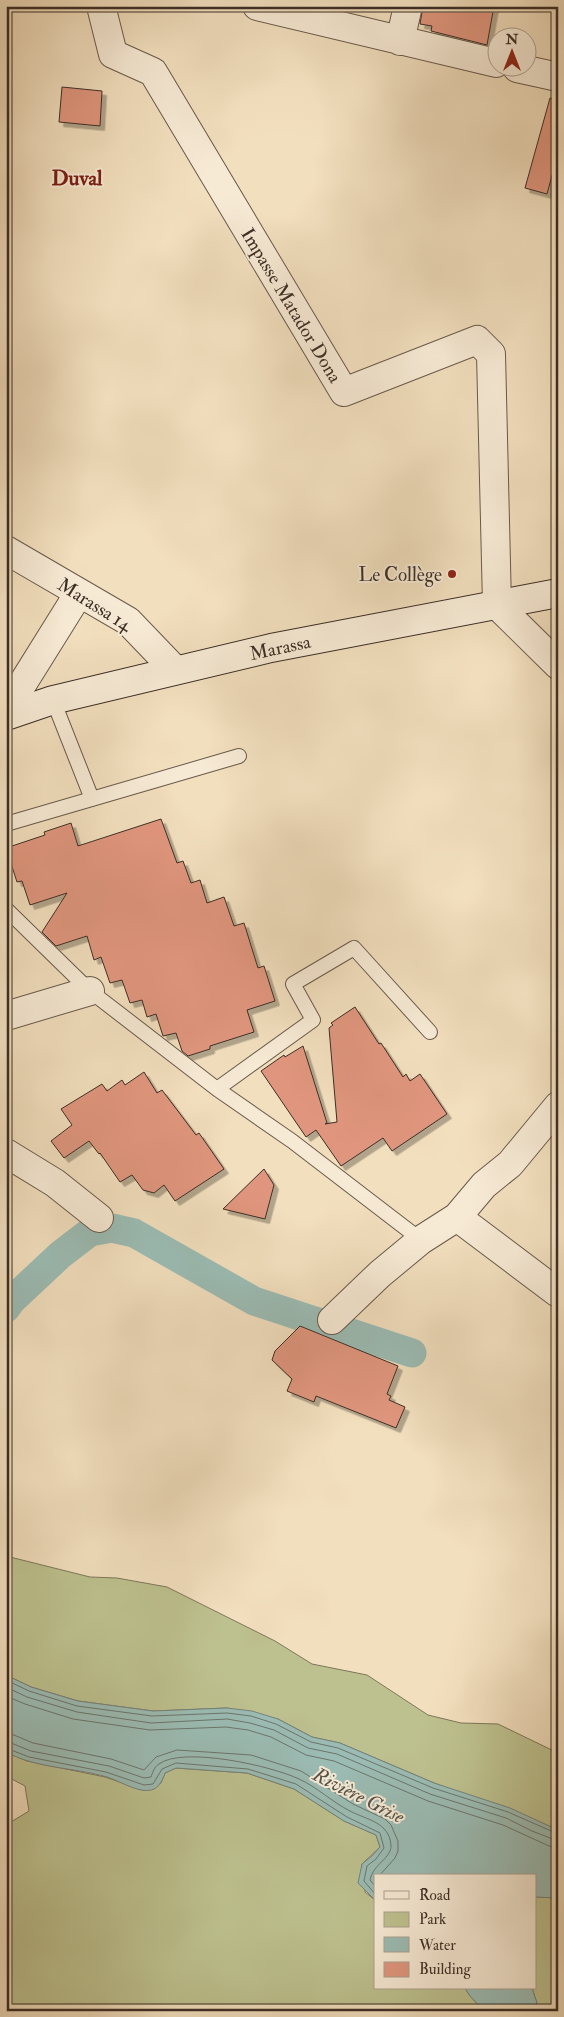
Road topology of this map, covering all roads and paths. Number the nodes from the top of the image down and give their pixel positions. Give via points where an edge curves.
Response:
1 (102, 6) edge
2 (257, 6) edge
3 (408, 6) edge
4 (400, 40) junction
5 (486, 61) edge
6 (536, 72) edge
7 (558, 77) edge
8 (6, 550) edge
9 (79, 593) junction
10 (558, 593) edge
11 (497, 605) junction
12 (558, 665) edge
13 (175, 670) junction
14 (53, 700) junction
15 (6, 710) edge
16 (6, 716) edge
17 (239, 756) dead end
18 (92, 799) junction
19 (6, 824) edge
20 (6, 909) edge
21 (90, 991) junction
22 (6, 1016) edge
23 (430, 1032) dead end
24 (217, 1089) junction
25 (558, 1106) edge
26 (6, 1153) edge
27 (457, 1217) junction
28 (99, 1218) dead end
29 (421, 1240) junction
30 (558, 1293) edge
31 (332, 1320) dead end

1 - 11 street, Impasse Matador Dona via 113,54 153,72 344,392 477,340 491,354
2 - 4 street
3 - 4 street
4 - 5 street
6 - 7 street
8 - 9 street, Marassa 14
9 - 13 street, Marassa 14 via 128,621
9 - 15 street
10 - 11 street, Marassa
11 - 12 street
11 - 13 street, Marassa via 271,648
13 - 14 street, Marassa
14 - 16 street, Marassa
14 - 18 lane
17 - 18 lane
18 - 19 lane
20 - 21 lane
21 - 22 street
21 - 24 lane
23 - 24 lane via 354,948 293,984 313,1020
24 - 29 lane via 292,1141
25 - 27 street via 510,1164 484,1185
26 - 28 street via 55,1183
27 - 29 street
27 - 30 street
29 - 31 street

